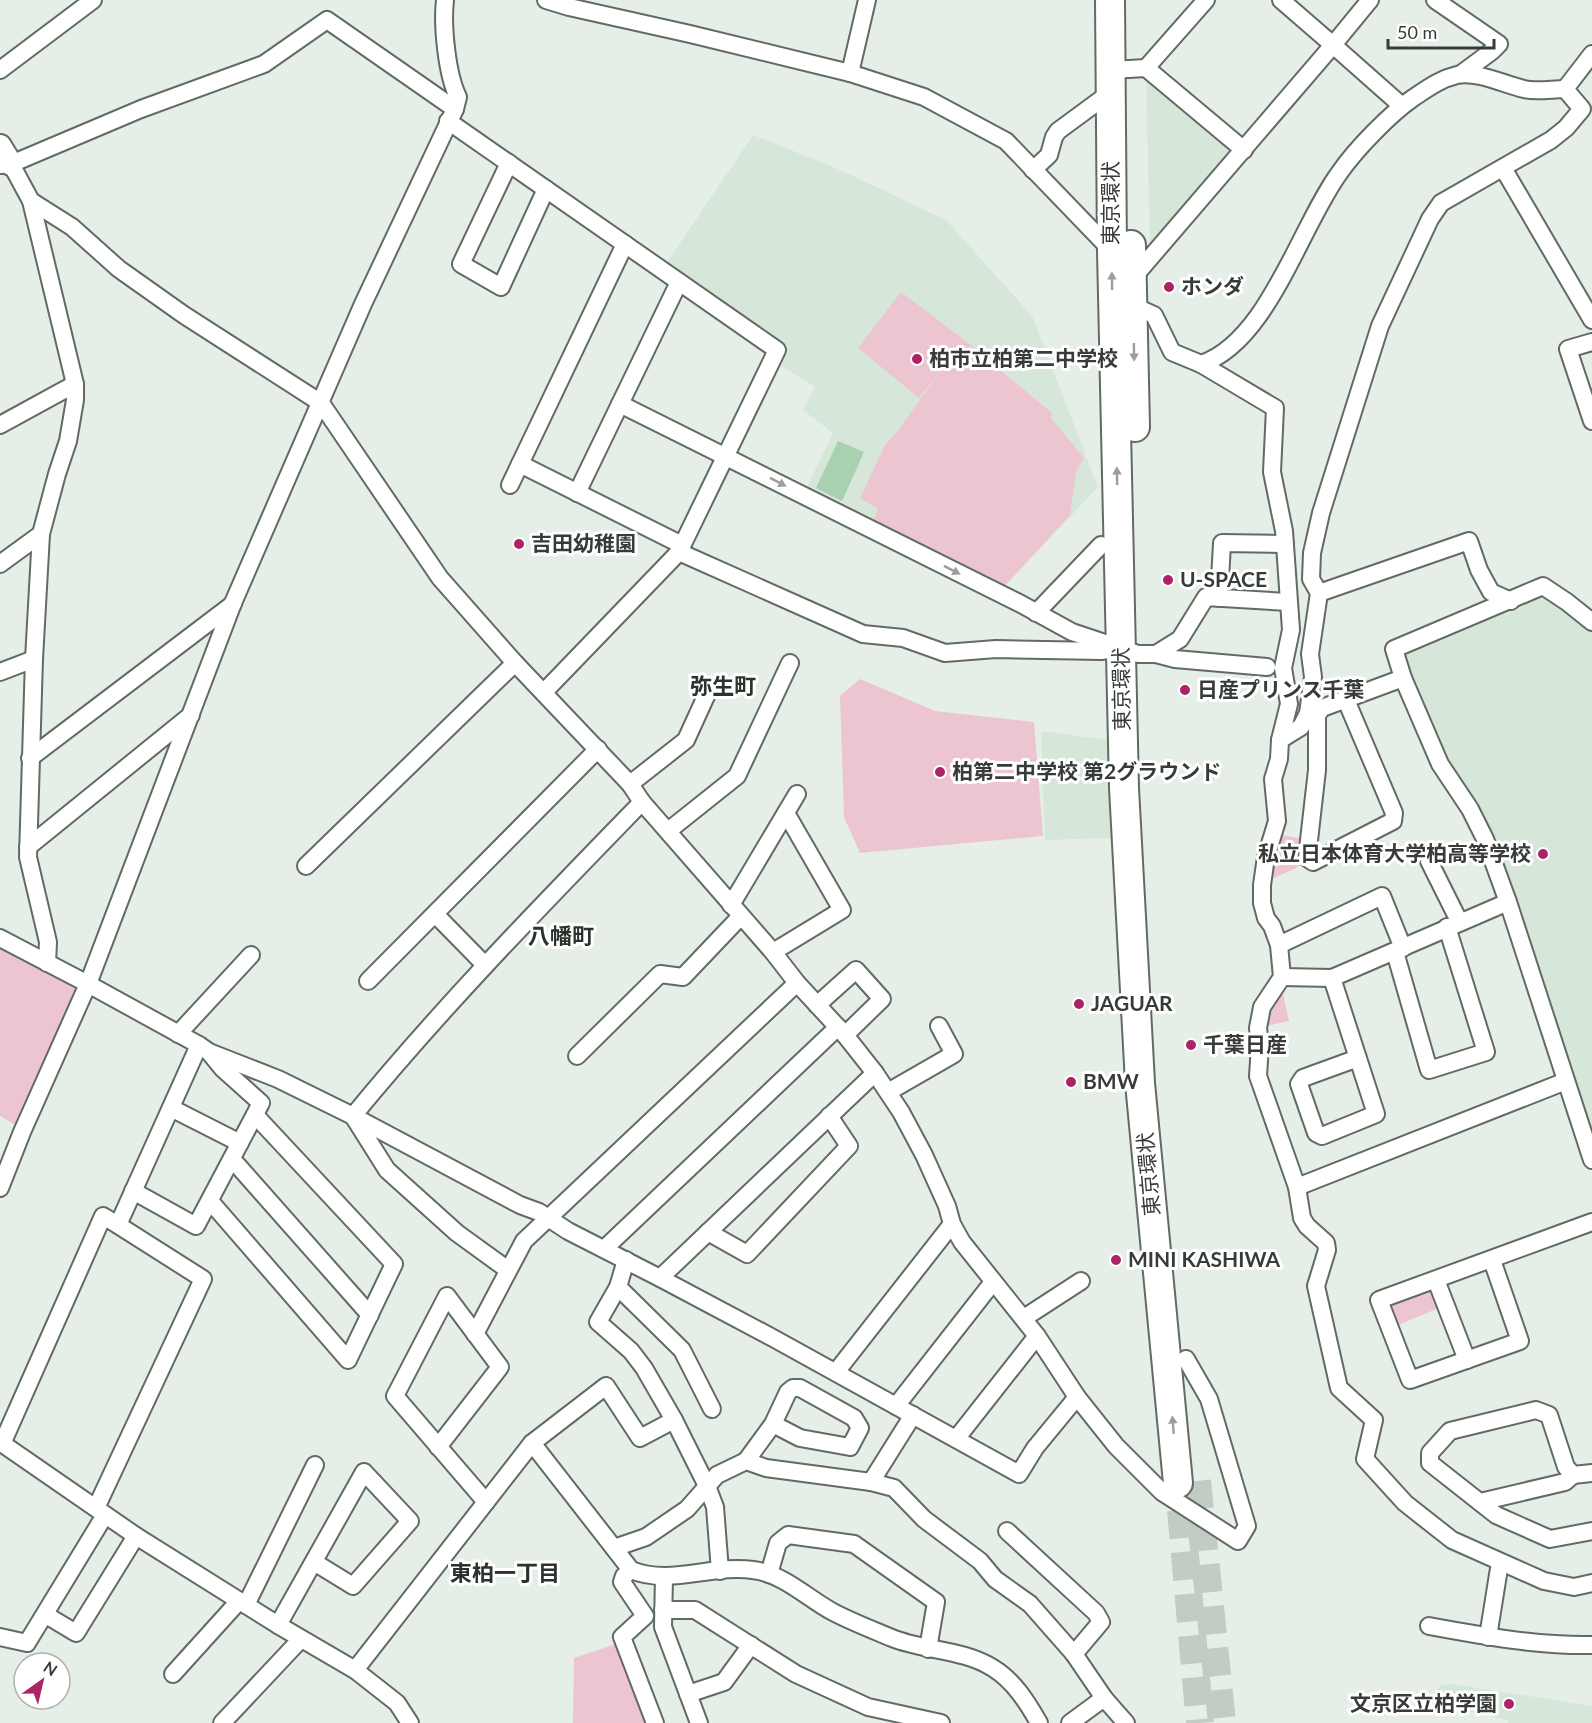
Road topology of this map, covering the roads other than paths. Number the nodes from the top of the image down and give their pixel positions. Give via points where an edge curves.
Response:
1 (93, 0) edge
2 (445, 0) edge
3 (546, 0) edge
4 (867, 0) edge
5 (1110, 0) edge
6 (1126, 0) edge
7 (1206, 0) edge
8 (1281, 0) edge
9 (1370, 0) edge
10 (1435, 0) edge
11 (1333, 45) junction
12 (1592, 54) edge
13 (0, 70) edge
14 (850, 73) junction
15 (1124, 74) junction
16 (1461, 75) junction
17 (1564, 89) junction
18 (1402, 106) junction
19 (1587, 109) edge
20 (452, 115) junction
21 (1244, 150) junction
22 (4, 158) edge
23 (509, 163) junction
24 (1503, 168) junction
25 (1033, 170) junction
26 (546, 189) junction
27 (31, 201) junction
28 (625, 244) junction
29 (1112, 251) junction
30 (679, 282) junction
31 (1133, 292) junction
32 (1592, 320) edge
33 (1592, 342) edge
34 (1201, 364) junction
35 (75, 384) junction
36 (321, 403) junction
37 (620, 404) junction
38 (1592, 421) edge
39 (0, 425) edge
40 (726, 456) junction
41 (520, 464) junction
42 (510, 485) dead end
43 (577, 493) junction
44 (41, 534) junction
45 (1285, 544) junction
46 (1101, 545) dead end
47 (681, 548) junction
48 (0, 564) edge
49 (1319, 593) junction
50 (1219, 598) junction
51 (1511, 601) junction
52 (233, 603) junction
53 (1288, 603) junction
54 (1036, 613) junction
55 (1592, 622) edge
56 (1138, 652) junction
57 (34, 659) junction
58 (515, 663) junction
59 (790, 663) dead end
60 (1267, 667) dead end
61 (0, 672) edge
62 (1403, 678) junction
63 (544, 692) junction
64 (707, 694) dead end
65 (1346, 700) junction
66 (191, 714) junction
67 (1280, 740) junction
68 (598, 749) junction
69 (30, 758) junction
70 (630, 784) junction
71 (797, 794) dead end
72 (642, 802) junction
73 (786, 813) junction
74 (668, 831) junction
75 (28, 848) junction
76 (1429, 861) dead end
77 (306, 866) dead end
78 (1508, 902) junction
79 (736, 911) junction
80 (435, 914) junction
81 (1453, 924) junction
82 (0, 938) edge
83 (1279, 945) junction
84 (1399, 950) junction
85 (773, 952) junction
86 (251, 955) dead end
87 (46, 963) junction
88 (485, 965) junction
89 (1282, 977) junction
90 (1332, 978) junction
91 (368, 981) dead end
92 (797, 983) junction
93 (88, 984) junction
94 (818, 1005) junction
95 (939, 1026) dead end
96 (841, 1031) junction
97 (178, 1034) junction
98 (204, 1049) junction
99 (577, 1056) dead end
100 (1358, 1058) junction
101 (875, 1074) junction
102 (1566, 1081) junction
103 (888, 1092) junction
104 (171, 1108) junction
105 (255, 1115) junction
106 (353, 1116) junction
107 (829, 1116) junction
108 (240, 1143) junction
109 (232, 1159) junction
110 (1592, 1160) edge
111 (1297, 1187) junction
112 (0, 1188) edge
113 (133, 1191) junction
114 (210, 1201) junction
115 (548, 1217) junction
116 (1592, 1222) edge
117 (952, 1224) junction
118 (118, 1225) junction
119 (708, 1232) junction
120 (604, 1249) junction
121 (626, 1260) junction
122 (1492, 1260) junction
123 (508, 1270) junction
124 (660, 1278) junction
125 (1436, 1280) junction
126 (1081, 1281) dead end
127 (993, 1282) junction
128 (618, 1287) junction
129 (370, 1315) junction
130 (1024, 1318) junction
131 (474, 1334) junction
132 (1037, 1336) junction
133 (1186, 1359) junction
134 (1467, 1360) junction
135 (836, 1372) junction
136 (1077, 1397) junction
137 (897, 1406) junction
138 (712, 1409) dead end
139 (913, 1415) junction
140 (674, 1420) junction
141 (773, 1424) junction
142 (956, 1439) junction
143 (1, 1443) edge
144 (532, 1443) junction
145 (438, 1447) junction
146 (746, 1461) junction
147 (315, 1465) dead end
148 (1592, 1473) edge
149 (1573, 1475) junction
150 (871, 1482) junction
151 (707, 1486) junction
152 (486, 1502) junction
153 (1480, 1503) junction
154 (100, 1512) junction
155 (1007, 1531) dead end
156 (1592, 1531) edge
157 (136, 1536) junction
158 (614, 1548) junction
159 (314, 1562) junction
160 (1500, 1562) junction
161 (631, 1570) junction
162 (720, 1570) junction
163 (769, 1574) junction
164 (664, 1576) junction
165 (1592, 1582) edge
166 (242, 1603) junction
167 (663, 1610) junction
168 (46, 1615) junction
169 (278, 1625) junction
170 (1429, 1626) dead end
171 (0, 1637) edge
172 (1488, 1637) junction
173 (301, 1639) junction
174 (752, 1644) junction
175 (1592, 1645) edge
176 (928, 1648) junction
177 (1074, 1654) junction
178 (355, 1670) junction
179 (173, 1674) dead end
180 (688, 1694) junction
181 (1104, 1698) junction
182 (868, 1707) junction
183 (222, 1723) edge
184 (410, 1723) edge
185 (655, 1723) edge
186 (699, 1723) edge
187 (863, 1723) edge
188 (941, 1723) edge
189 (1039, 1723) edge
190 (1070, 1723) edge
191 (1126, 1723) edge

1 - 13 street
2 - 20 street via 443,14 451,83 458,97
3 - 14 street
4 - 14 street
5 - 15 highway, 東京環状
6 - 15 highway, 東京環状
7 - 15 street
8 - 11 street
9 - 11 street
10 - 16 street via 1498,44
11 - 18 street
11 - 21 street
12 - 17 street
14 - 25 street via 924,97 1006,141
15 - 21 street
15 - 25 street via 1058,130 1049,155
15 - 29 highway, 東京環状
15 - 31 highway, 東京環状
16 - 17 street via 1526,90
16 - 18 street via 1442,79
17 - 19 street
18 - 34 street via 1340,172 1245,334 1214,360
19 - 24 street via 1551,140
20 - 22 street via 327,20 264,64
20 - 23 street
20 - 36 street
21 - 31 street
22 - 27 street
23 - 26 street
23 - 26 street via 461,264 501,287
24 - 32 street
24 - 49 street via 1441,203 1380,326 1321,513 1311,579
25 - 29 street
26 - 28 street
27 - 35 street
27 - 36 street via 72,227 119,269 184,315
28 - 30 street
28 - 41 street
56 -> 29 highway, 東京環状
30 - 37 street
30 - 40 street via 777,350
31 - 34 street via 1154,315 1172,352
31 -> 56 highway, 東京環状
33 - 38 street via 1568,349
34 - 45 street via 1275,408 1272,472
35 - 39 street
35 - 44 street via 68,441
36 - 52 street
36 - 58 street via 440,578
37 - 40 street
37 - 43 street
40 - 47 street
40 -> 54 street
41 - 42 street
41 - 43 street
43 - 47 street
44 - 48 street
44 - 57 street
45 - 50 street via 1222,543
45 - 53 street
46 - 54 street
47 - 56 street via 863,634 903,638 945,653 996,649
47 - 63 street
49 - 51 street via 1468,542 1491,592
49 - 67 street via 1310,654 1313,677 1308,713 1301,727
50 - 53 street
50 - 56 street via 1206,597 1180,639
51 - 55 street via 1542,586
51 - 62 street via 1394,649
52 - 66 street
52 - 69 street
53 - 67 street via 1290,630 1283,668 1289,704
54 - 56 street via 1072,632
56 - 60 street
56 - 133 highway, 東京環状 via 1148,930
133 -> 56 highway, 東京環状 via 1188,1482 1140,1083 1124,788
57 - 61 street
57 - 69 street
58 - 63 street
58 - 77 street
59 - 74 street via 737,776
62 - 65 street
62 - 78 street via 1440,764 1485,839
63 - 68 street
64 - 70 street via 687,740
65 - 65 street via 1322,708 1317,715 1317,770 1307,858 1312,862 1393,821 1394,813
66 - 75 street
66 - 93 street
67 - 83 street via 1273,778 1277,821 1262,885 1266,918
68 - 70 street
68 - 80 street
69 - 75 street
70 - 72 street
71 - 73 street
72 - 74 street
72 - 88 street
73 - 79 street
73 - 85 street via 842,910
74 - 79 street
75 - 87 street via 48,942
76 - 81 street
78 - 81 street
78 - 102 street
79 - 85 street
79 - 99 street via 683,977 660,975
80 - 88 street
80 - 91 street
81 - 84 street
81 - 84 street via 1486,1052 1429,1070
82 - 87 street
83 - 84 street via 1382,896
83 - 89 street
84 - 90 street
85 - 92 street
86 - 97 street
87 - 93 street
88 - 106 street
89 - 90 street
89 - 111 street via 1262,1007 1258,1076
90 - 100 street
92 - 94 street
92 - 115 street
93 - 97 street
93 - 112 street
94 - 96 street
94 - 96 street via 856,970 882,999
95 - 103 street via 954,1054
96 - 101 street
96 - 120 street
97 - 98 street
98 - 104 street
98 - 105 street via 261,1103
98 - 106 street
100 - 100 street via 1376,1114 1322,1136 1316,1133 1299,1084 1303,1078
101 - 103 street
101 - 107 street
102 - 110 street
102 - 111 street
103 - 117 street via 924,1155
104 - 108 street
104 - 113 street
105 - 108 street
105 - 129 street via 394,1264
106 - 115 street
106 - 123 street via 387,1170 457,1233
107 - 119 street
107 - 119 street via 849,1146 747,1254
108 - 109 street
109 - 114 street
109 - 129 street
111 - 160 street via 1302,1218 1326,1243 1316,1286 1339,1388 1374,1420 1365,1459 1406,1503 1452,1540
113 - 114 street via 196,1226
113 - 118 street
114 - 129 street via 348,1360
115 - 120 street
115 - 123 street via 524,1241
116 - 122 street
117 - 127 street
117 - 135 street
118 - 143 street via 103,1216
118 - 154 street via 203,1279
119 - 124 street
120 - 121 street
121 - 124 street
121 - 128 street
122 - 125 street
122 - 134 street via 1520,1341
123 - 131 street
124 - 135 street
125 - 134 street
125 - 134 street via 1379,1300 1410,1380
126 - 130 street
127 - 130 street
127 - 137 street
128 - 138 street via 682,1350
128 - 140 street via 598,1322 632,1350
130 - 132 street
131 - 145 street via 500,1367
131 - 145 street via 447,1296 395,1396
132 - 136 street
132 - 142 street
133 - 136 street via 1209,1399 1247,1526 1238,1541 1162,1492 1116,1446
135 - 137 street
136 - 142 street via 1019,1474
137 - 139 street
139 - 142 street
139 - 150 street
140 - 144 street via 640,1438 606,1386
140 - 151 street
141 - 141 street via 788,1392 800,1388 854,1418 860,1428 850,1447 800,1438
141 - 146 street
143 - 154 street
144 - 152 street
144 - 158 street
145 - 152 street
146 - 150 street via 766,1468
146 - 151 street via 717,1475
147 - 166 street
148 - 149 street
149 - 153 street via 1565,1482
149 - 153 street via 1566,1467 1549,1415 1536,1410 1450,1431 1430,1453 1431,1463
150 - 177 street via 894,1488 924,1519 980,1560 995,1580 1030,1604
151 - 158 street via 687,1509 646,1537
151 - 162 street via 715,1507
152 - 178 street
153 - 156 street via 1496,1515 1550,1539
154 - 157 street
154 - 168 street
155 - 177 street via 1096,1612 1101,1622
157 - 166 street
157 - 168 street via 76,1634
158 - 161 street
159 - 159 street via 364,1472 410,1521 353,1586
159 - 169 street
160 - 165 street via 1544,1581 1574,1587
160 - 172 street
161 - 164 street
161 - 185 street via 622,1582 645,1616 622,1637
162 - 163 street
162 - 164 street
163 - 176 street via 834,1613 894,1639
163 - 176 street via 778,1543 788,1535 854,1544 936,1602
164 - 167 street
166 - 169 street
166 - 179 street
167 - 174 street via 695,1610
167 - 180 street via 663,1627
168 - 171 street via 27,1643
169 - 173 street
170 - 172 street
172 - 175 street via 1558,1646
173 - 178 street
173 - 183 street
174 - 180 street via 724,1682
174 - 182 street via 796,1674
176 - 189 street via 974,1659 992,1668 1012,1682
177 - 181 street
178 - 184 street via 397,1703
180 - 186 street
181 - 190 street
181 - 191 street
182 - 187 street
182 - 188 street

